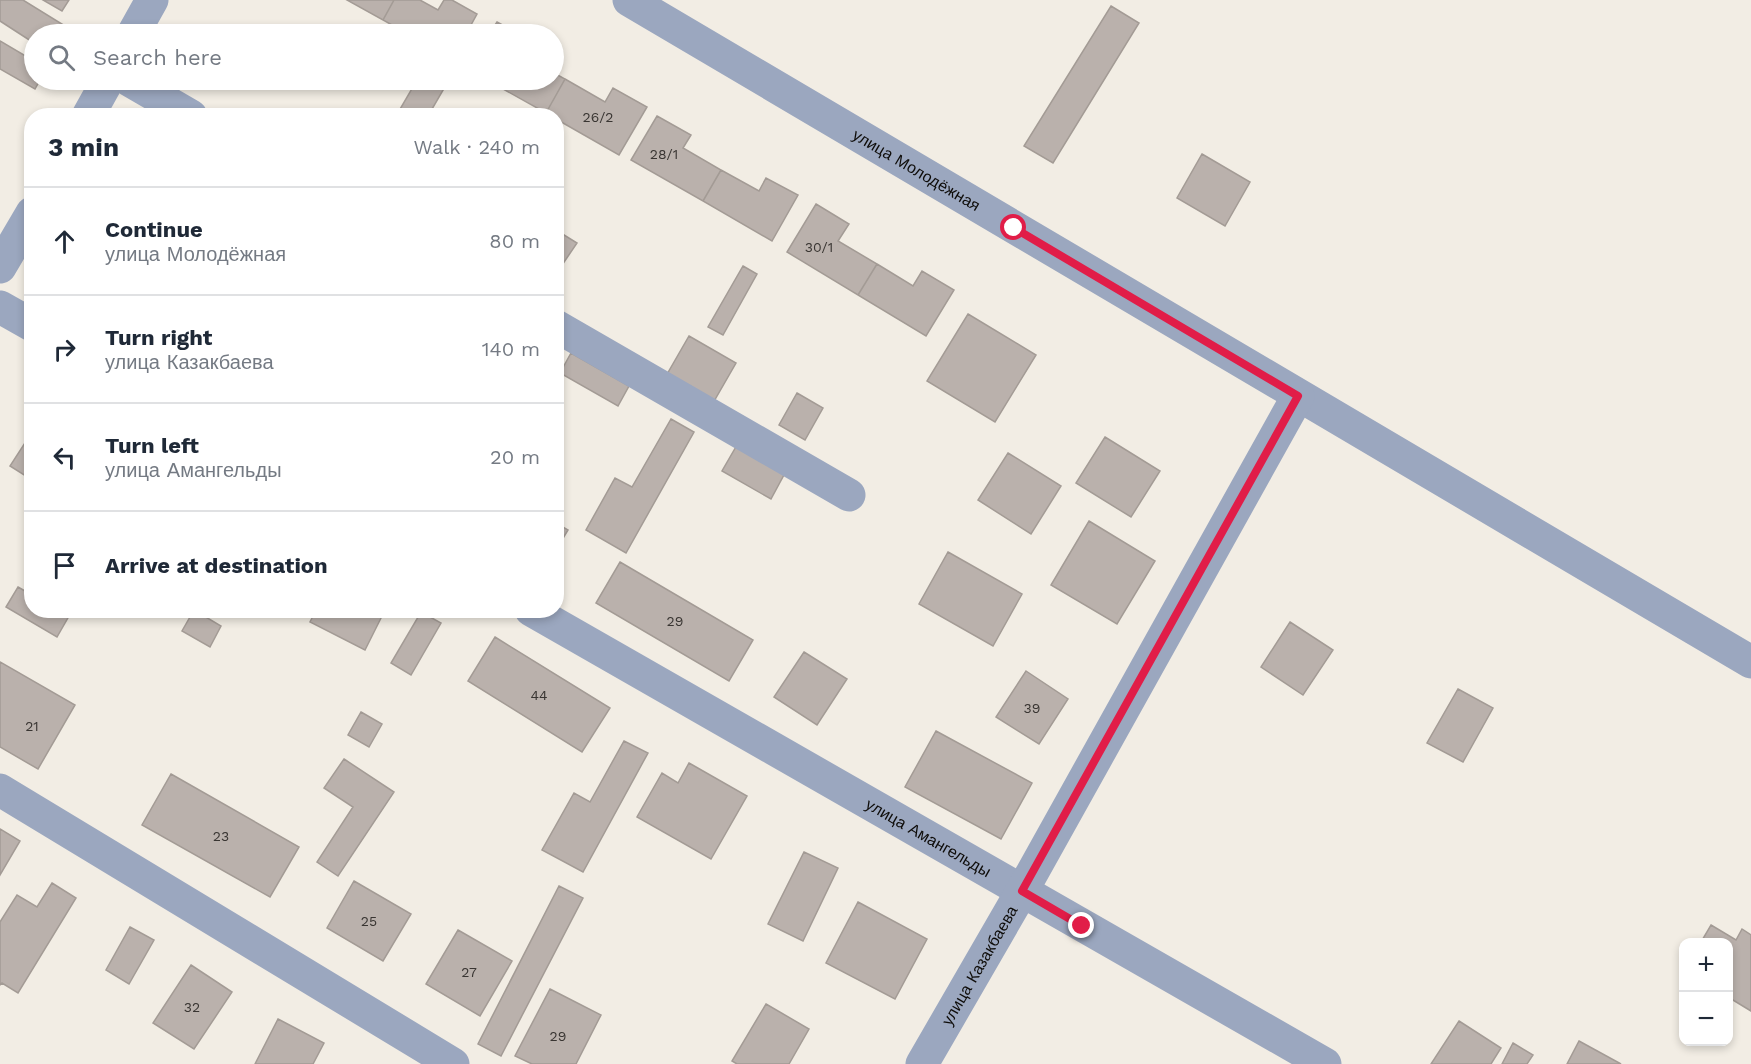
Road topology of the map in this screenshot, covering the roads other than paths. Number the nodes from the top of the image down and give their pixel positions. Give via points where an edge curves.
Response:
1 (152, 0) edge
2 (629, 0) edge
3 (139, 24) edge
4 (102, 90) edge
5 (146, 90) edge
6 (92, 108) edge
7 (177, 108) edge
8 (24, 226) edge
9 (0, 267) edge
10 (0, 307) edge
11 (24, 320) edge
12 (564, 331) edge
13 (1298, 396) junction
14 (849, 495) dead end
15 (545, 618) edge
16 (1751, 662) edge
17 (0, 790) edge
18 (1022, 891) junction
19 (453, 1064) edge
20 (922, 1064) edge
21 (1325, 1064) edge

1 - 3 street
2 - 13 street, улица Молодёжная
4 - 6 street
5 - 7 street
8 - 9 street
10 - 11 street
12 - 14 street
13 - 16 street, улица Молодёжная
13 - 18 street, улица Казакбаева
15 - 18 street, улица Амангельды
17 - 19 street
18 - 20 street, улица Казакбаева
18 - 21 street, улица Амангельды

